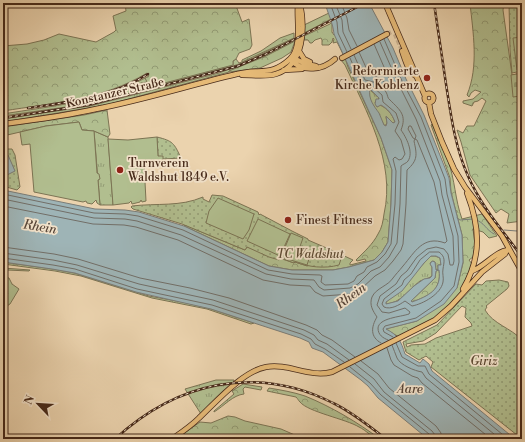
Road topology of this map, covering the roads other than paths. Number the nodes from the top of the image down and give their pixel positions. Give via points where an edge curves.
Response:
1 (299, 3) edge
2 (384, 4) edge
3 (392, 32) junction
4 (402, 50) tunnel mouth
5 (299, 51) junction
6 (343, 57) dead end
7 (293, 60) junction
8 (335, 60) dead end
9 (320, 66) junction
10 (304, 68) junction
11 (284, 70) junction
12 (231, 76) junction
13 (416, 76) junction
14 (427, 94) junction
15 (430, 103) junction
16 (3, 124) edge
17 (465, 187) junction
18 (507, 251) junction
19 (472, 271) junction
20 (522, 272) edge
21 (522, 277) edge
22 (458, 298) junction
23 (172, 439) edge

1 - 5 main road, Konstanzer Straße via 302,31
1 - 7 main road, Konstanzer Straße
2 - 3 main road
3 - 6 main road
3 - 13 main road
4 - 13 main road via 409,71
5 - 7 main road, Konstanzer Straße
5 - 9 main road via 306,61
7 - 9 main road
7 - 10 main road
7 - 11 main road, Konstanzer Straße
7 - 12 main road, Konstanzer Straße via 271,71
8 - 9 main road
9 - 10 main road
10 - 11 main road
11 - 12 main road, Konstanzer Straße via 271,75
12 - 16 main road, Konstanzer Straße via 96,109
13 - 14 main road
14 - 15 main road via 425,101
14 - 15 main road via 433,98
15 - 17 main road via 431,114 442,142
17 - 18 main road via 497,231
17 - 19 main road via 476,225 477,244
18 - 19 main road
18 - 20 main road
18 - 21 main road
18 - 22 main road via 482,272
19 - 22 main road
22 - 23 main road via 435,320 332,372 318,374 280,366 258,369 245,376 193,424

